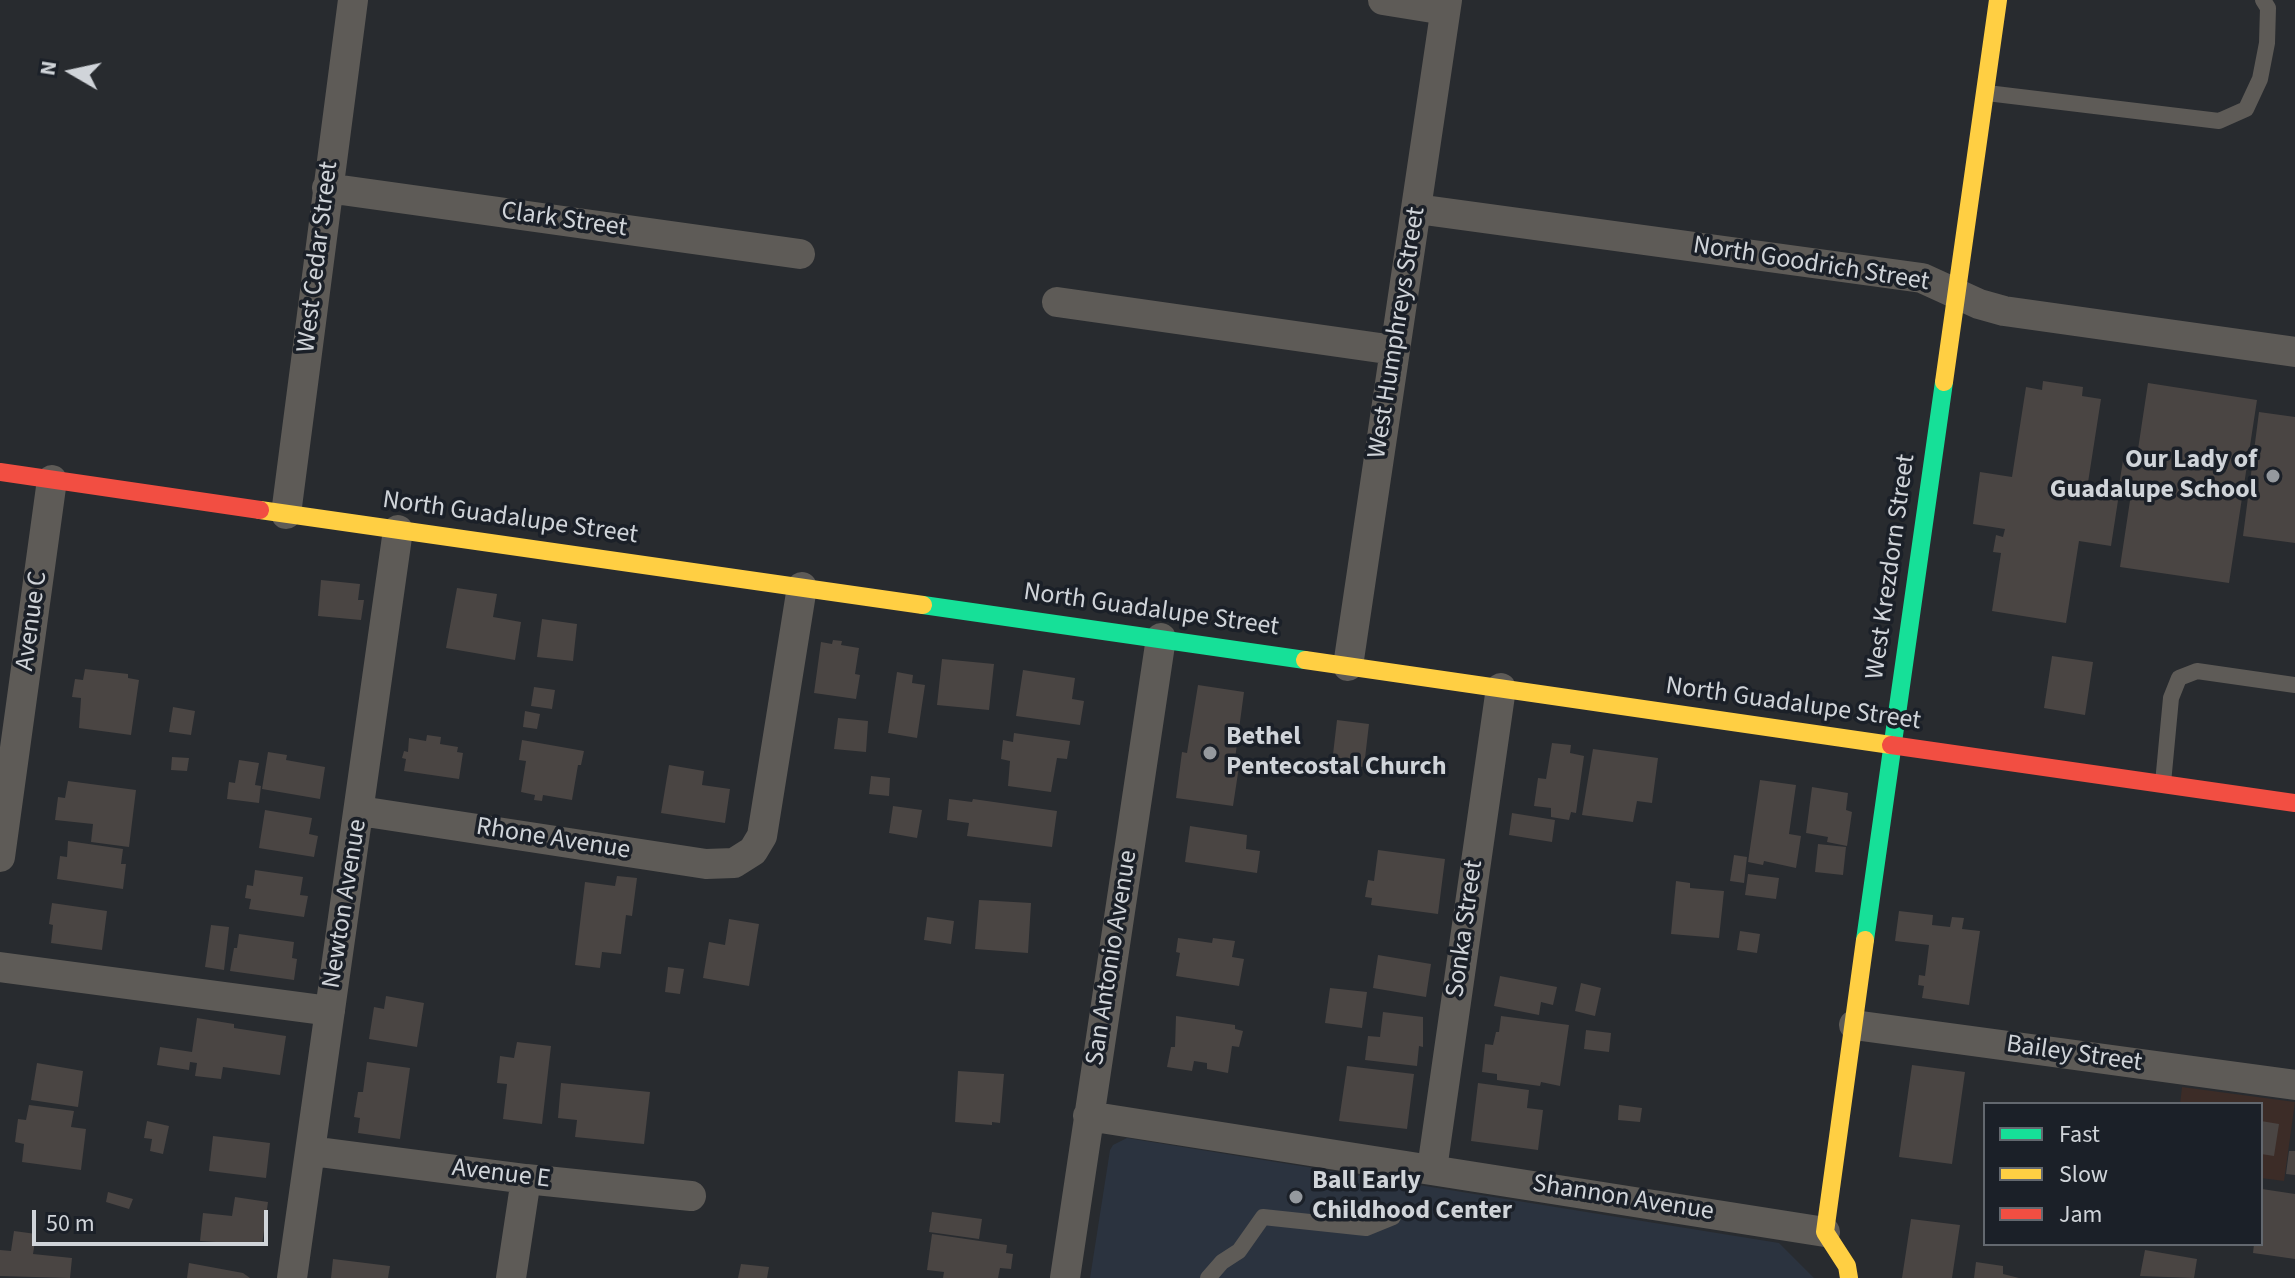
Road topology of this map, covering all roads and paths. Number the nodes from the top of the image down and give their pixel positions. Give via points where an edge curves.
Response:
1 (353, 0) edge
2 (1383, 0) edge
3 (1998, 0) edge
4 (2263, 0) edge
5 (1446, 5) edge
6 (1985, 92) junction
7 (327, 188) junction
8 (1417, 209) junction
9 (800, 254) dead end
10 (1956, 293) junction
11 (1057, 302) dead end
12 (1394, 350) junction
13 (2295, 352) edge
14 (0, 472) edge
15 (52, 480) junction
16 (286, 514) junction
17 (398, 530) junction
18 (802, 587) junction
19 (1161, 638) junction
20 (1348, 666) junction
21 (2295, 685) edge
22 (1501, 688) junction
23 (1892, 747) junction
24 (2163, 784) junction
25 (2295, 803) edge
26 (360, 811) junction
27 (0, 857) edge
28 (0, 967) edge
29 (330, 1011) junction
30 (1854, 1025) junction
31 (2295, 1085) edge
32 (1088, 1116) junction
33 (311, 1151) junction
34 (1432, 1169) junction
35 (526, 1179) junction
36 (691, 1196) dead end
37 (1393, 1217) dead end
38 (1825, 1232) junction
39 (292, 1278) edge
40 (511, 1278) edge
41 (1065, 1278) edge
42 (1208, 1278) edge
43 (1849, 1278) edge

1 - 7 street, West Cedar Street
2 - 5 street
3 - 6 street, West Krezdorn Street
4 - 6 lane via 2268,8 2267,43 2260,79 2246,109 2219,121
5 - 8 street, West Humphreys Street
6 - 10 street, West Krezdorn Street
7 - 9 street, Clark Street
7 - 16 street, West Cedar Street
8 - 10 street, North Goodrich Street via 1922,278
8 - 12 street, West Humphreys Street
10 - 13 street, North Goodrich Street via 2004,311
10 - 23 street, West Krezdorn Street
11 - 12 street
12 - 20 street, West Humphreys Street
14 - 15 street, North Guadalupe Street
15 - 16 street, North Guadalupe Street
15 - 27 street, Avenue C
16 - 17 street, North Guadalupe Street
17 - 18 street, North Guadalupe Street
17 - 26 street, Newton Avenue
18 - 19 street, North Guadalupe Street
18 - 26 street, Rhone Avenue via 767,817 762,836 745,858 706,864
19 - 20 street, North Guadalupe Street
19 - 32 street, San Antonio Avenue
20 - 22 street, North Guadalupe Street
21 - 24 lane via 2197,671 2179,678 2171,698
22 - 23 street, North Guadalupe Street
22 - 34 street, Sonka Street
23 - 24 street, North Guadalupe Street
23 - 30 street, West Krezdorn Street
24 - 25 street, North Guadalupe Street
26 - 29 street, Newton Avenue
28 - 29 street
29 - 33 street, Newton Avenue
30 - 31 street, Bailey Street
30 - 38 street, West Krezdorn Street
32 - 34 street, Shannon Avenue
32 - 41 street, San Antonio Avenue
33 - 35 street, Avenue E
33 - 39 street, Newton Avenue
34 - 38 street, Shannon Avenue
35 - 36 street, Avenue E
35 - 40 street
37 - 42 lane via 1366,1228 1263,1217 1239,1251
38 - 43 street

